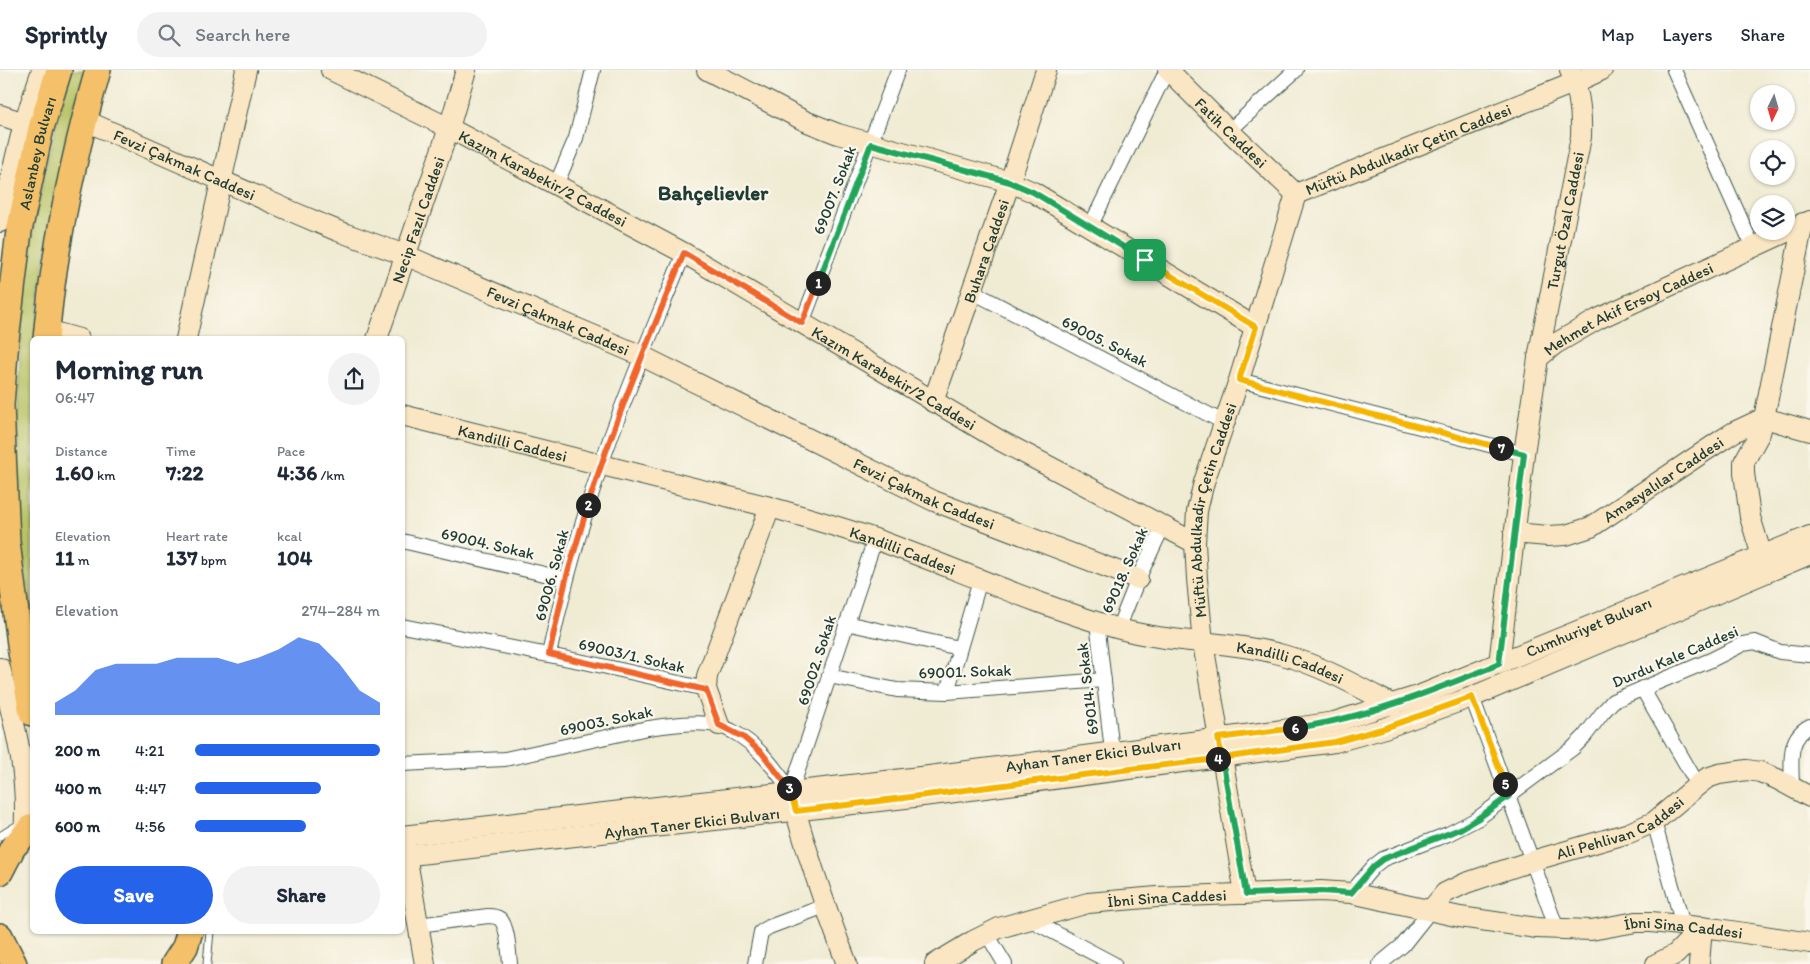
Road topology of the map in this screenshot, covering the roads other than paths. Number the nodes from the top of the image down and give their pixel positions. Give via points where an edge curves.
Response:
1 (42, 70) edge
2 (59, 70) edge
3 (98, 70) edge
4 (246, 70) edge
5 (331, 70) edge
6 (466, 70) edge
7 (593, 70) edge
8 (706, 70) edge
9 (898, 70) edge
10 (1046, 70) edge
11 (1168, 70) edge
12 (1296, 70) edge
13 (1602, 70) edge
14 (1674, 70) edge
15 (1573, 76) edge
16 (0, 115) edge
17 (84, 120) junction
18 (33, 125) junction
19 (449, 128) junction
20 (1229, 131) junction
21 (871, 144) junction
22 (221, 179) junction
23 (1010, 182) junction
24 (556, 185) junction
25 (1296, 194) junction
26 (0, 222) edge
27 (1807, 222) edge
28 (1090, 227) junction
29 (1753, 247) junction
30 (684, 253) junction
31 (405, 255) junction
32 (7, 260) edge
33 (971, 292) junction
34 (802, 323) junction
35 (1256, 327) junction
36 (48, 336) edge
37 (187, 336) edge
38 (378, 336) edge
39 (642, 356) junction
40 (1538, 358) junction
41 (1239, 380) junction
42 (933, 402) junction
43 (1, 404) edge
44 (405, 416) edge
45 (1764, 418) junction
46 (1223, 422) junction
47 (1810, 431) edge
48 (1524, 454) junction
49 (601, 464) junction
50 (770, 507) junction
51 (1163, 526) junction
52 (1514, 533) junction
53 (1810, 536) edge
54 (875, 539) junction
55 (405, 542) edge
56 (1195, 543) junction
57 (1810, 554) edge
58 (1762, 556) junction
59 (566, 579) junction
60 (1138, 579) junction
61 (980, 580) junction
62 (1097, 622) junction
63 (846, 623) junction
64 (405, 627) edge
65 (1118, 628) junction
66 (1203, 643) junction
67 (958, 648) junction
68 (549, 654) junction
69 (1810, 654) edge
70 (1499, 664) junction
71 (0, 668) edge
72 (829, 676) junction
73 (1104, 680) junction
74 (1642, 688) junction
75 (706, 690) junction
76 (947, 692) junction
77 (1472, 697) junction
78 (1393, 705) junction
79 (18, 706) edge
80 (719, 725) junction
81 (1810, 726) edge
82 (1218, 738) junction
83 (1112, 752) junction
84 (1222, 758) junction
85 (405, 764) edge
86 (1698, 785) junction
87 (1792, 787) junction
88 (791, 791) junction
89 (1509, 796) junction
90 (1810, 797) edge
91 (796, 811) junction
92 (1654, 822) junction
93 (23, 828) edge
94 (405, 836) edge
95 (405, 856) edge
96 (405, 861) edge
97 (1532, 861) junction
98 (1, 866) edge
99 (1351, 893) junction
100 (1246, 894) junction
101 (825, 906) junction
102 (1430, 911) junction
103 (1029, 919) junction
104 (418, 925) junction
105 (1693, 926) junction
106 (1557, 929) junction
107 (189, 934) edge
108 (210, 934) edge
109 (987, 934) junction
110 (0, 936) edge
111 (1810, 943) edge
112 (8, 958) edge
113 (421, 963) edge
114 (174, 964) edge
115 (207, 964) edge
116 (510, 964) edge
117 (755, 964) edge
118 (847, 964) edge
119 (935, 964) edge
120 (1004, 964) edge
121 (1114, 964) edge
122 (1380, 964) edge
123 (1656, 964) edge
124 (1699, 964) edge

1 - 18 street
2 - 18 highway, Aslanbey Bulvarı
3 - 17 highway
4 - 22 street
5 - 19 street, Kazım Karabekir/2 Caddesi
6 - 19 street, Necip Fazıl Caddesi
7 - 24 street via 576,138
8 - 21 street via 805,121
9 - 21 street, 69007. Sokak
10 - 23 street, Buhara Caddesi
11 - 20 street, Fatih Caddesi
11 - 28 street
12 - 20 street
13 - 15 street, Müftü Abdulkadir Çetin Caddesi
14 - 29 street
15 - 25 street, Müftü Abdulkadir Çetin Caddesi
15 - 40 street, Turgut Özal Caddesi via 1582,118 1581,137
16 - 18 street
17 - 22 street, Fevzi Çakmak Caddesi
17 - 36 highway via 59,237
18 - 26 street
18 - 32 highway, Aslanbey Bulvarı via 19,231
19 - 24 street, Kazım Karabekir/2 Caddesi
19 - 31 street, Necip Fazıl Caddesi
20 - 25 street, Fatih Caddesi
21 - 23 street
21 - 34 street, 69007. Sokak
22 - 31 street, Fevzi Çakmak Caddesi
22 - 37 street
23 - 28 street via 1033,192
23 - 33 street, Buhara Caddesi
24 - 30 street, Kazım Karabekir/2 Caddesi
25 - 35 street, Müftü Abdulkadir Çetin Caddesi
27 - 29 street, Mehmet Akif Ersoy Caddesi
27 - 45 street
28 - 35 street
29 - 40 street, Mehmet Akif Ersoy Caddesi via 1598,319
30 - 34 street, Kazım Karabekir/2 Caddesi
30 - 39 street, 69006. Sokak
31 - 38 street, Necip Fazıl Caddesi
31 - 39 street, Fevzi Çakmak Caddesi
32 - 43 highway, Aslanbey Bulvarı
33 - 42 street, Buhara Caddesi
33 - 46 street, 69005. Sokak
34 - 42 street, Kazım Karabekir/2 Caddesi
35 - 41 street, Müftü Abdulkadir Çetin Caddesi
39 - 49 street, 69006. Sokak
39 - 60 street, Fevzi Çakmak Caddesi via 934,501
40 - 48 street, Mehmet Akif Ersoy Caddesi
41 - 46 street, Müftü Abdulkadir Çetin Caddesi
41 - 48 street
42 - 51 street, Kazım Karabekir/2 Caddesi
43 - 79 highway, Aslanbey Bulvarı via 8,551 20,643
44 - 49 street, Kandilli Caddesi
45 - 47 street
45 - 52 street, Amasyalılar Caddesi via 1720,440 1591,527 1566,535
45 - 58 street via 1760,433 1744,462 1750,517
46 - 56 street, Müftü Abdulkadir Çetin Caddesi via 1197,511
48 - 52 street, Mehmet Akif Ersoy Caddesi
49 - 50 street, Kandilli Caddesi
49 - 59 street, 69006. Sokak
50 - 54 street, Kandilli Caddesi
50 - 75 street via 707,676
51 - 56 street, Kazım Karabekir/2 Caddesi
51 - 60 street, 69018. Sokak
52 - 70 street, Mehmet Akif Ersoy Caddesi
53 - 58 street, Cumhuriyet Bulvarı
54 - 61 street, Kandilli Caddesi
54 - 63 street, 69002. Sokak
55 - 59 street, 69004. Sokak
56 - 66 street, Müftü Abdulkadir Çetin Caddesi
57 - 77 street, Cumhuriyet Bulvarı
58 - 70 street, Cumhuriyet Bulvarı
59 - 68 street, 69006. Sokak
60 - 65 street, 69018. Sokak
61 - 62 street, Kandilli Caddesi
61 - 67 street
62 - 65 street, Kandilli Caddesi
62 - 73 street, 69014. Sokak
63 - 67 street
63 - 72 street, 69002. Sokak
64 - 68 street, 69003/1. Sokak
65 - 66 street, Kandilli Caddesi via 1152,637
66 - 78 street, Kandilli Caddesi via 1282,655 1307,663
66 - 82 street, Müftü Abdulkadir Çetin Caddesi
67 - 76 street
68 - 75 street, 69003/1. Sokak
69 - 74 street, Durdu Kale Caddesi via 1780,652 1755,642 1743,644
70 - 78 street, Cumhuriyet Bulvarı
71 - 79 street
72 - 76 street, 69001. Sokak via 897,690
72 - 88 street, 69002. Sokak
73 - 76 street, 69001. Sokak
73 - 83 street, 69014. Sokak
74 - 86 street
74 - 89 street, Durdu Kale Caddesi via 1613,701 1573,748
75 - 80 street
77 - 84 street, Cumhuriyet Bulvarı via 1335,742
77 - 89 street
78 - 82 street, Cumhuriyet Bulvarı via 1313,726
79 - 93 street via 26,797
80 - 85 street, 69003. Sokak via 672,724 505,760
80 - 88 street, 69003. Sokak via 743,737 762,753
81 - 87 street via 1793,742
82 - 83 street, Ayhan Taner Ekici Bulvarı
82 - 84 street, Müftü Abdulkadir Çetin Caddesi
83 - 88 street, Ayhan Taner Ekici Bulvarı
84 - 91 street, Ayhan Taner Ekici Bulvarı
84 - 100 street, Müftü Abdulkadir Çetin Caddesi
86 - 87 street, Ali Pehlivan Caddesi via 1719,774 1747,770 1760,772
86 - 92 street, Ali Pehlivan Caddesi
87 - 90 street, Ali Pehlivan Caddesi
88 - 91 street
88 - 94 street, Ayhan Taner Ekici Bulvarı
89 - 97 street
89 - 99 street, Durdu Kale Caddesi via 1460,829 1383,859
91 - 95 street, Ayhan Taner Ekici Bulvarı
91 - 101 street
92 - 97 street, Ali Pehlivan Caddesi via 1616,838
92 - 105 street
93 - 98 highway
96 - 104 street
97 - 102 street, Ali Pehlivan Caddesi via 1455,887 1445,893
97 - 106 street
99 - 100 street, İbni Sina Caddesi
99 - 102 street, İbni Sina Caddesi
100 - 103 street, İbni Sina Caddesi via 1088,903
101 - 117 street via 761,932
101 - 118 street
102 - 106 street, İbni Sina Caddesi via 1509,925
102 - 122 street via 1403,945
103 - 109 street, İbni Sina Caddesi
103 - 121 street
104 - 113 street
104 - 116 street via 496,917 505,927
105 - 106 street, İbni Sina Caddesi via 1636,922 1591,930
105 - 111 street, İbni Sina Caddesi
105 - 123 street via 1676,954
105 - 124 street
107 - 114 highway
108 - 115 lane
109 - 119 street, İbni Sina Caddesi
109 - 120 street
110 - 112 highway

